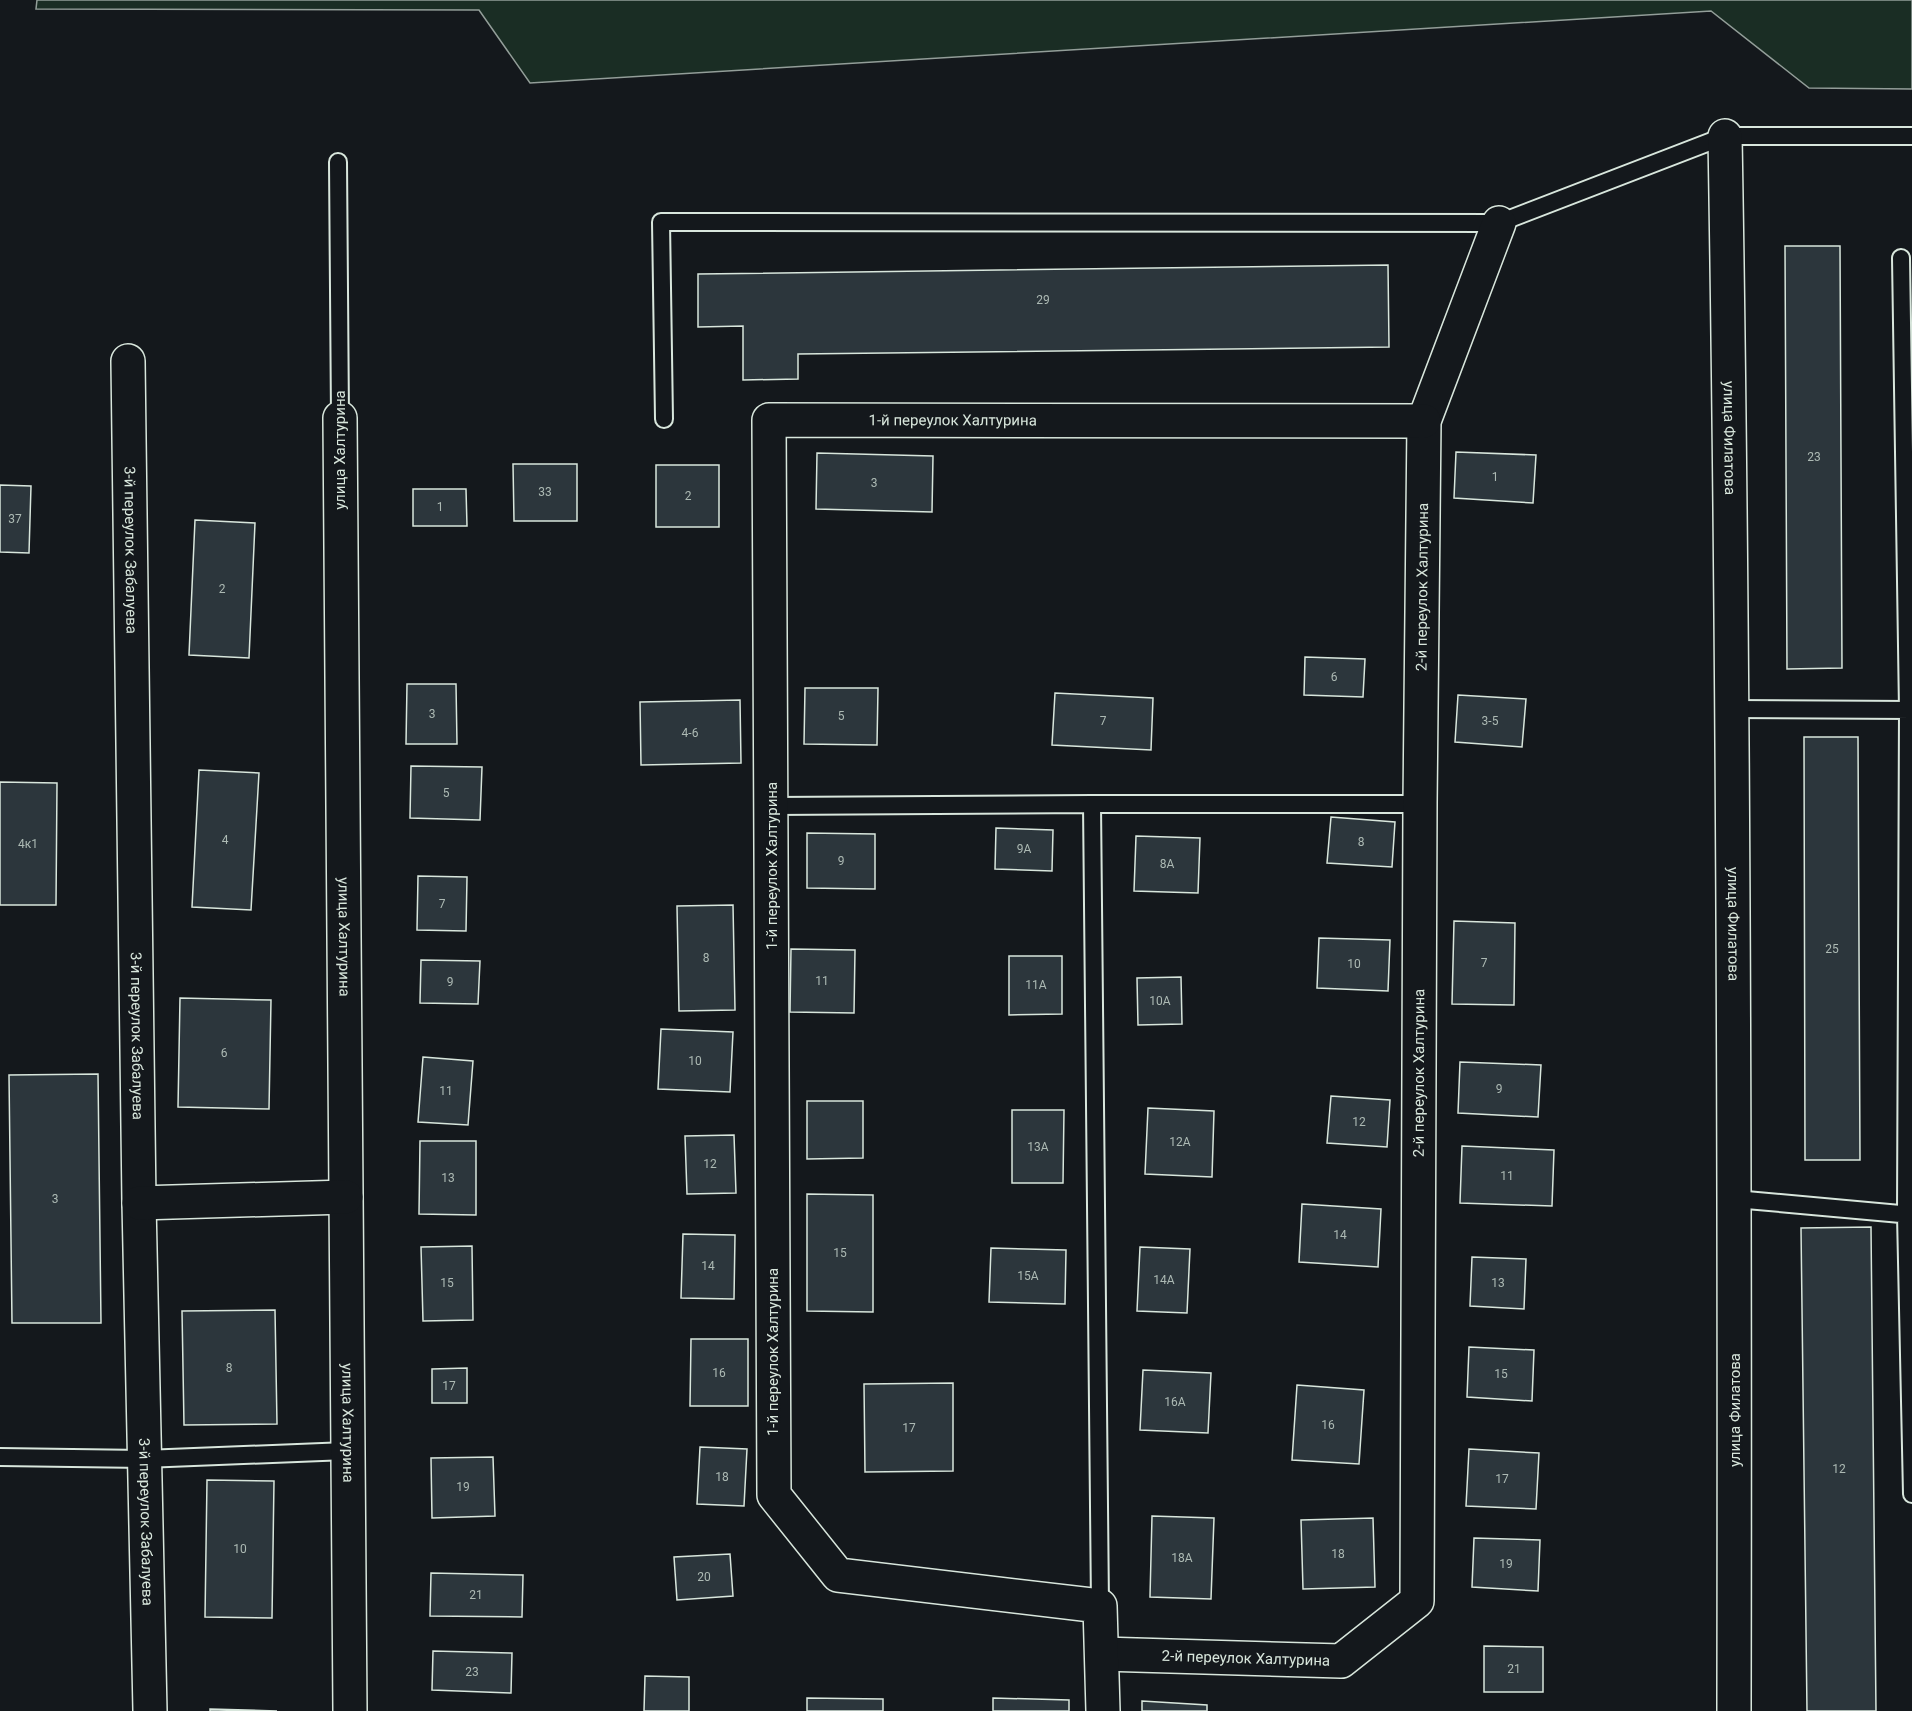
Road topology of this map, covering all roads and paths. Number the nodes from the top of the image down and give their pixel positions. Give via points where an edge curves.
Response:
1 (1725, 136) junction
2 (1912, 136) edge
3 (338, 162) dead end
4 (1499, 223) junction
5 (1901, 258) dead end
6 (128, 361) dead end
7 (340, 418) joint
8 (664, 419) dead end
9 (1424, 421) junction
10 (1732, 710) junction
11 (1910, 710) edge
12 (1092, 804) junction
13 (1420, 804) junction
14 (772, 806) junction
15 (346, 1197) junction
16 (1735, 1199) junction
17 (139, 1203) junction
18 (1909, 1215) edge
19 (347, 1450) junction
20 (0, 1457) edge
21 (144, 1459) junction
22 (1912, 1494) edge
23 (1100, 1606) junction
24 (1102, 1654) junction
25 (150, 1711) edge
26 (350, 1711) edge
27 (1103, 1711) edge
28 (1734, 1711) edge

1 - 2 lane
1 - 4 lane
1 - 10 street, улица Филатова
3 - 7 lane, улица Халтурина
4 - 8 lane via 661,222
4 - 9 street, 2-й переулок Халтурина
5 - 11 lane
6 - 17 street, 3-й переулок Забалуева
7 - 15 street, улица Халтурина
9 - 13 street, 2-й переулок Халтурина
9 - 14 street, 1-й переулок Халтурина via 769,420
10 - 11 lane
10 - 16 street, улица Филатова
11 - 18 lane
12 - 13 lane
12 - 14 lane
12 - 23 lane
13 - 24 street, 2-й переулок Халтурина via 1417,1600 1341,1661
14 - 23 street, 1-й переулок Халтурина via 774,1495 838,1575
15 - 17 street
15 - 19 street, улица Халтурина
16 - 18 lane
16 - 28 street, улица Филатова
17 - 21 street, 3-й переулок Забалуева
18 - 22 lane
19 - 21 lane
19 - 26 street, улица Халтурина
20 - 21 lane
21 - 25 street, 3-й переулок Забалуева
23 - 24 street
24 - 27 street

